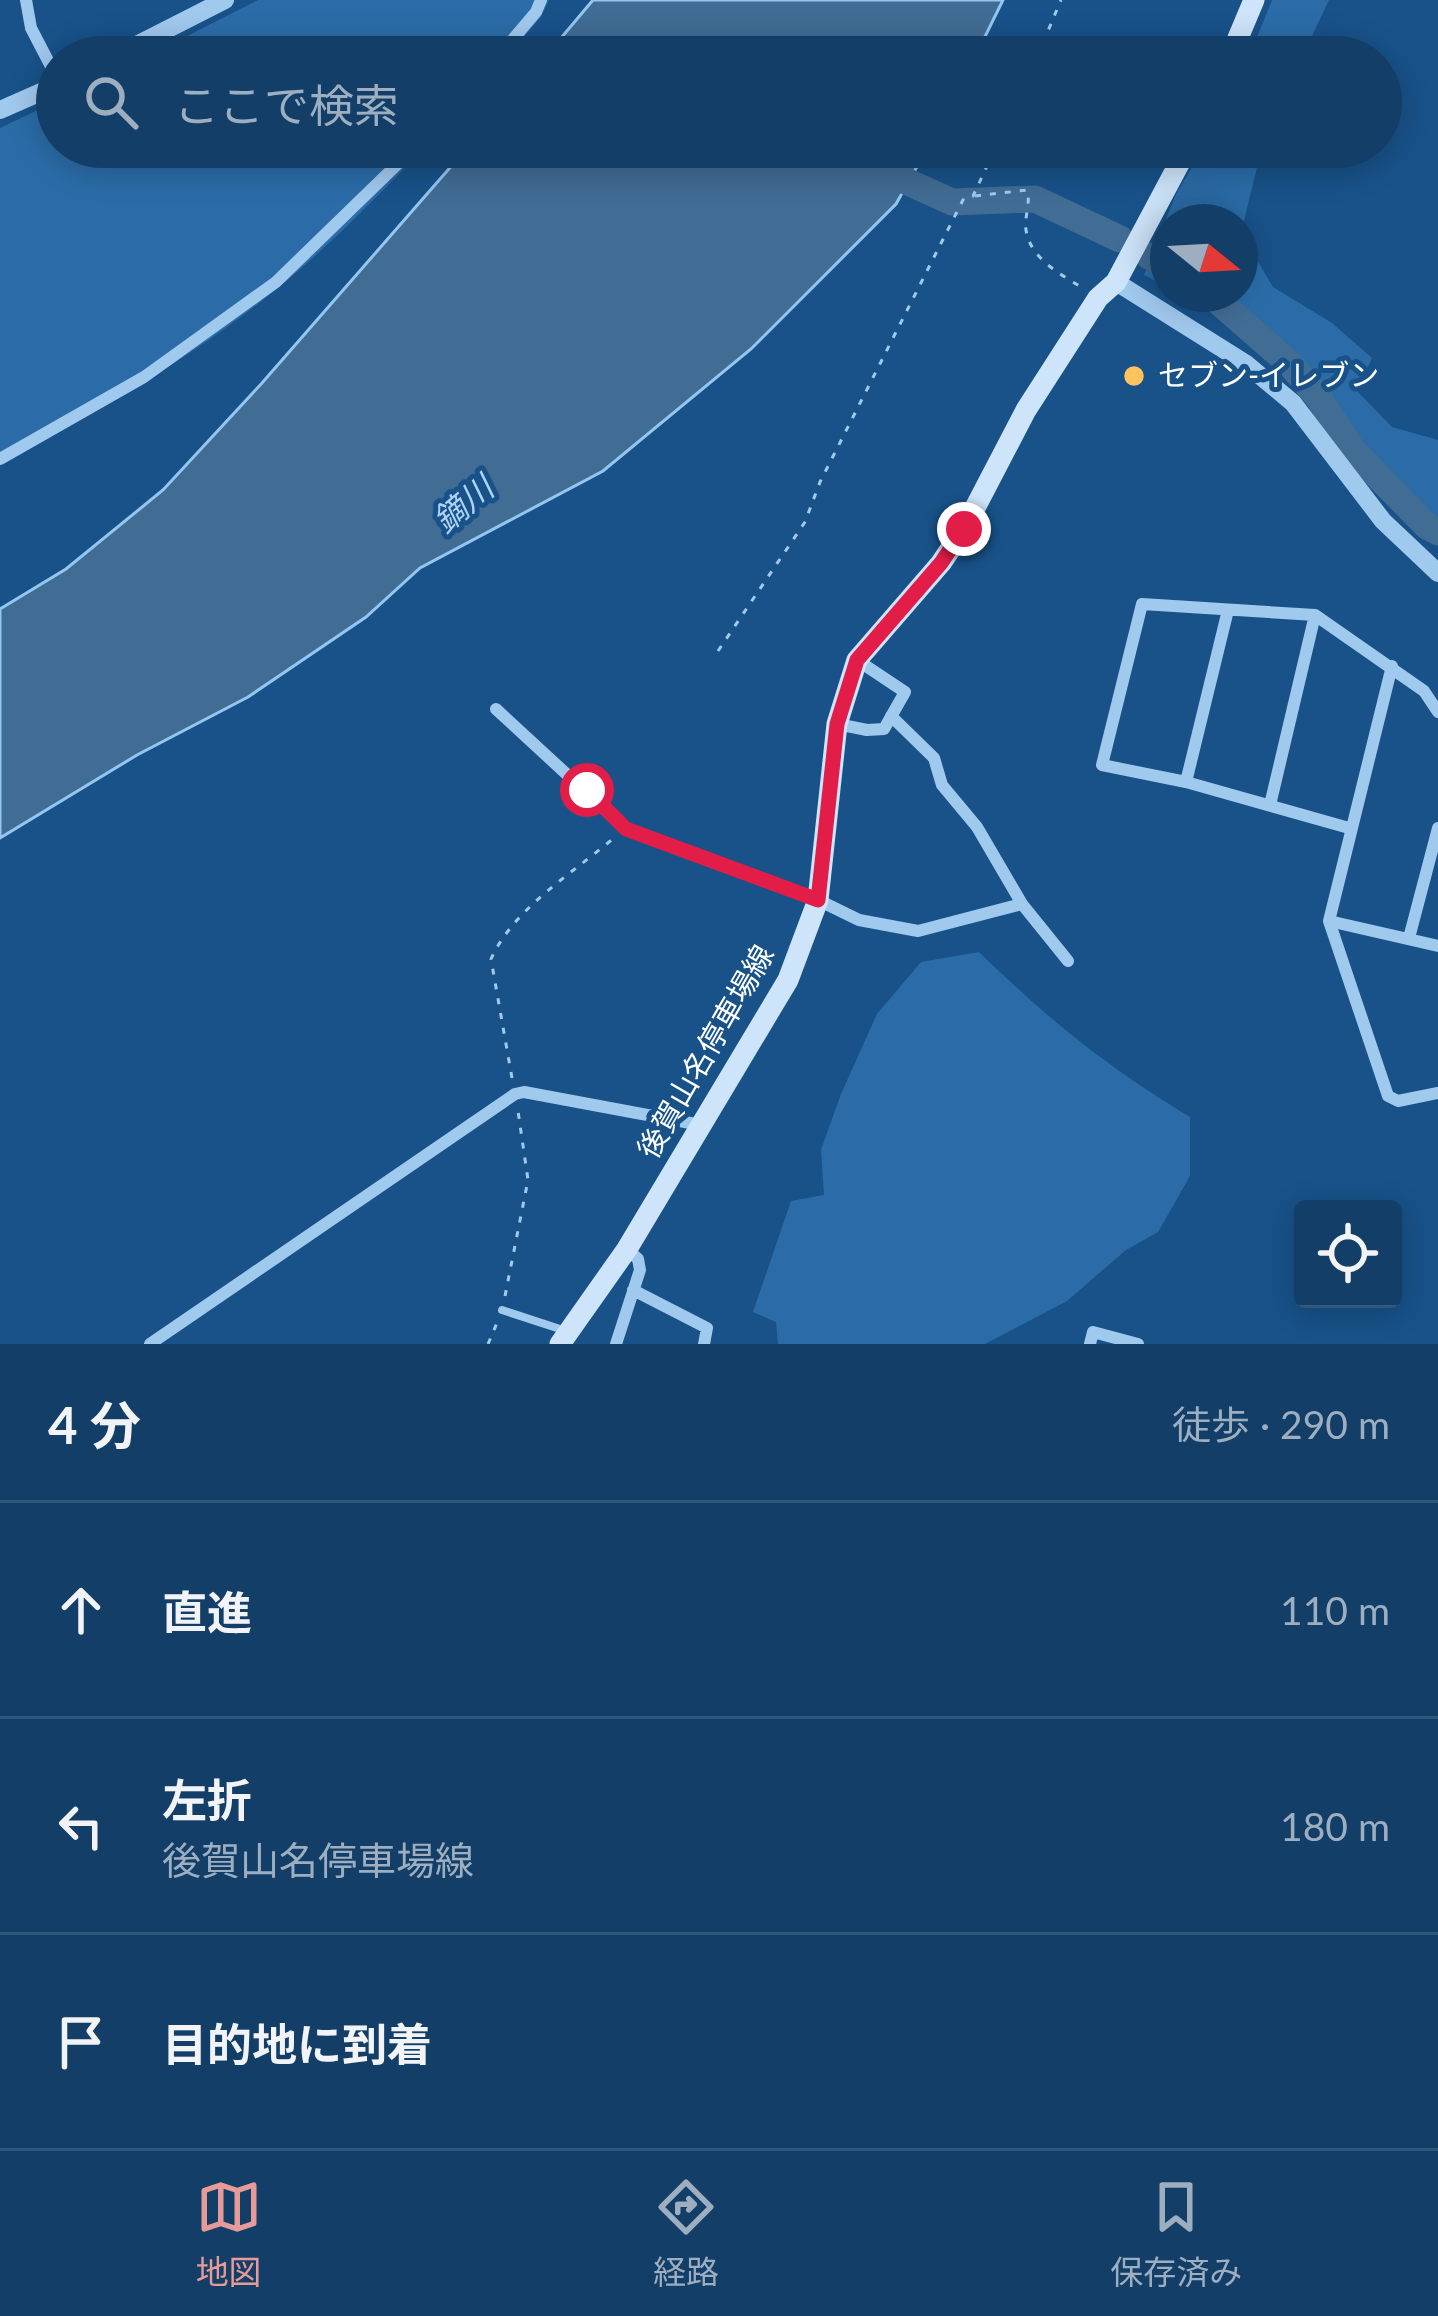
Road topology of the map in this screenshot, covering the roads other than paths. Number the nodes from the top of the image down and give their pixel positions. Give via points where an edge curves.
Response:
1 (26, 0) edge
2 (225, 0) edge
3 (542, 0) edge
4 (1255, 0) edge
5 (36, 36) edge
6 (154, 36) edge
7 (514, 36) edge
8 (1239, 36) edge
9 (36, 92) edge
10 (0, 110) edge
11 (395, 168) edge
12 (1177, 168) edge
13 (1116, 282) junction
14 (0, 459) edge
15 (1438, 573) edge
16 (1228, 610) junction
17 (1315, 615) junction
18 (857, 660) junction
19 (1392, 666) junction
20 (496, 709) dead end
21 (1438, 712) edge
22 (891, 716) junction
23 (837, 724) junction
24 (1186, 782) junction
25 (1270, 805) junction
26 (1349, 828) junction
27 (1438, 828) edge
28 (818, 900) junction
29 (1022, 904) junction
30 (1329, 921) junction
31 (1409, 938) junction
32 (1438, 946) edge
33 (1068, 961) dead end
34 (1438, 1093) edge
35 (701, 1125) junction
36 (627, 1249) junction
37 (634, 1290) junction
38 (502, 1310) road end
39 (570, 1340) edge
40 (150, 1344) edge
41 (616, 1344) edge
42 (704, 1344) edge
43 (1090, 1344) edge
44 (1138, 1344) edge

1 - 5 street
2 - 6 street
3 - 7 street
4 - 8 main road
9 - 10 street
11 - 14 street via 260,293 144,377
12 - 13 main road, 後賀山名停車場線
13 - 15 street via 1293,403 1383,521
13 - 18 main road, 後賀山名停車場線 via 1026,410 941,563
16 - 17 street
16 - 24 street
16 - 24 street via 1142,604 1102,765
17 - 19 street
17 - 25 street
18 - 22 street via 905,692
18 - 23 main road, 後賀山名停車場線
19 - 21 street
19 - 26 street
20 - 28 street via 626,829
22 - 23 street via 884,729
22 - 29 street via 934,758 942,785
23 - 28 main road, 後賀山名停車場線
24 - 25 street
25 - 26 street
26 - 30 street
27 - 31 street
28 - 29 street via 859,920 917,931
28 - 35 main road, 後賀山名停車場線 via 788,980
29 - 33 street
30 - 31 street
30 - 34 street via 1388,1096
31 - 32 street
35 - 36 main road, 後賀山名停車場線
35 - 40 street via 515,1094
36 - 37 street via 638,1258
36 - 39 main road, 後賀山名停車場線
37 - 41 street
37 - 42 street via 707,1328
38 - 39 lane via 552,1324
43 - 44 street via 1093,1332

